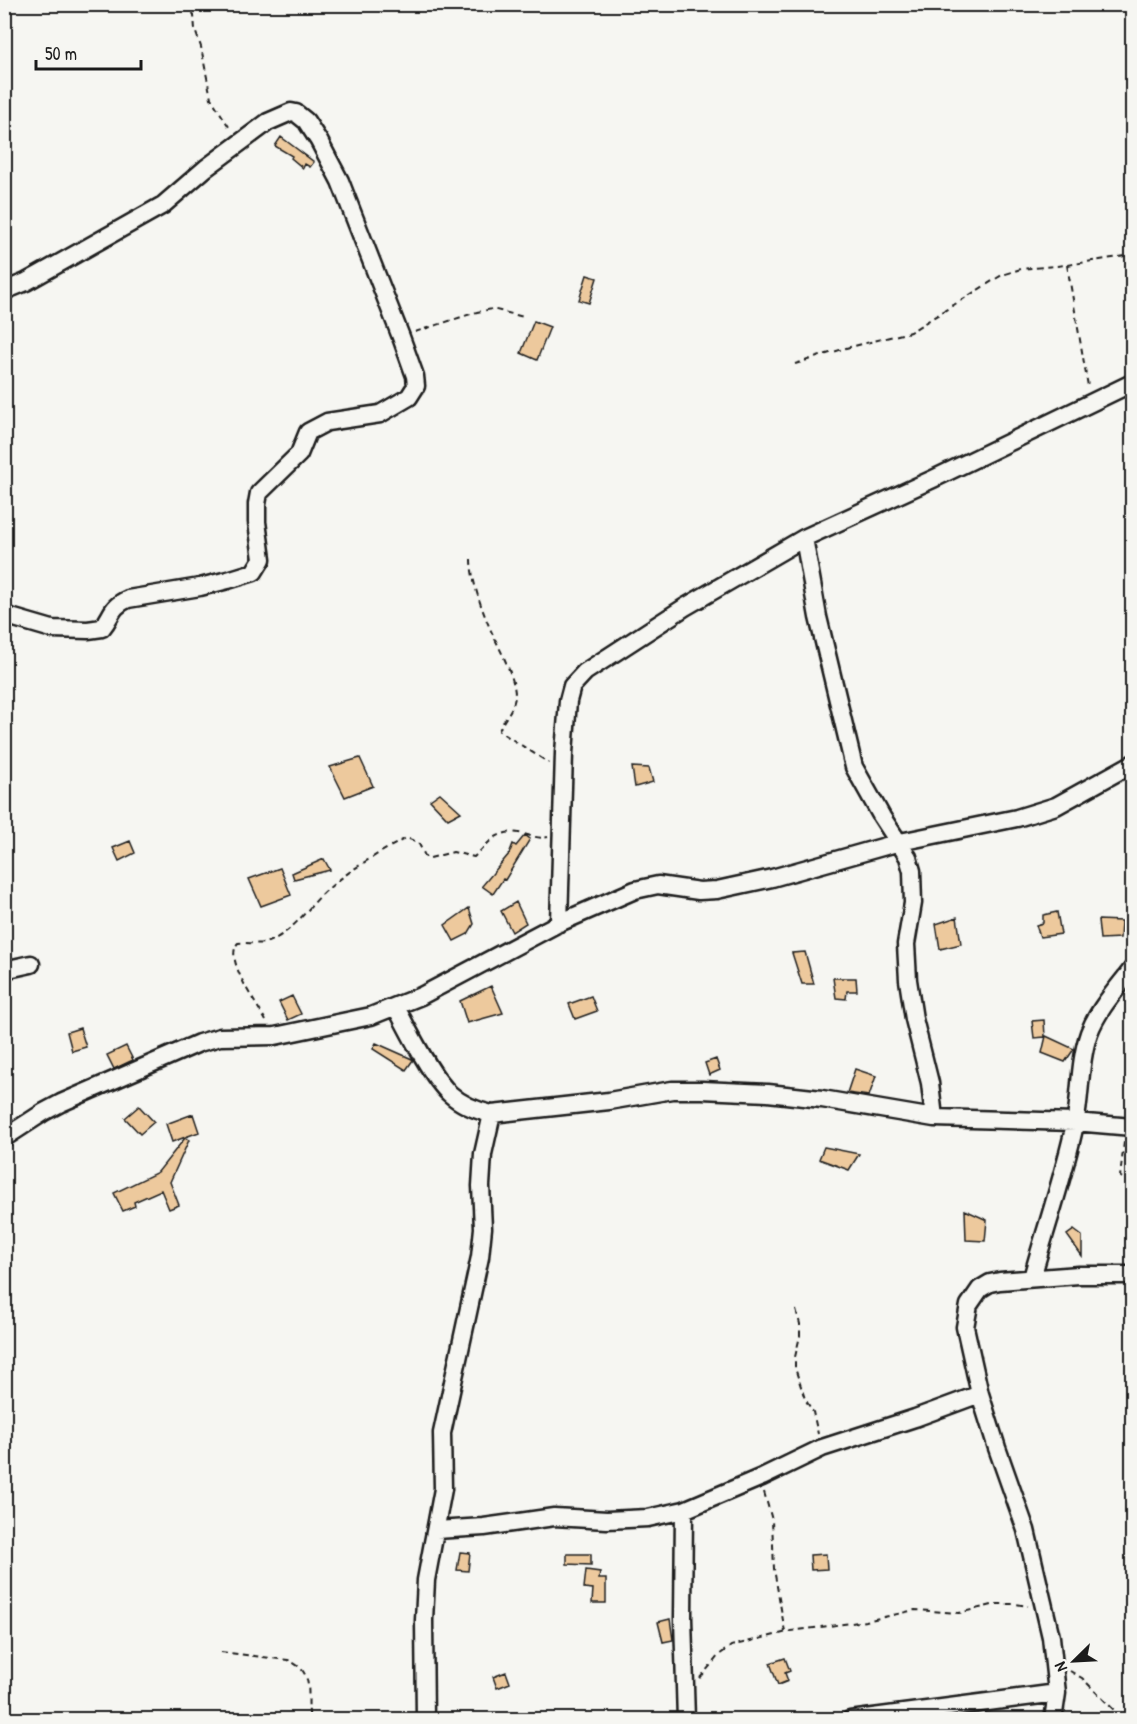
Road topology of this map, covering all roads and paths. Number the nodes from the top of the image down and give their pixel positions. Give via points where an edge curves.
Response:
1 (187, 4) edge
2 (240, 142) junction
3 (1132, 255) edge
4 (1066, 265) junction
5 (4, 291) edge
6 (524, 317) dead end
7 (401, 337) junction
8 (795, 364) dead end
9 (1132, 383) edge
10 (1092, 403) junction
11 (804, 538) junction
12 (471, 559) dead end
13 (4, 615) edge
14 (1132, 764) edge
15 (563, 773) junction
16 (550, 833) dead end
17 (900, 842) junction
18 (559, 923) junction
19 (32, 964) dead end
20 (1132, 969) edge
21 (4, 970) edge
22 (396, 1007) junction
23 (275, 1036) junction
24 (492, 1114) junction
25 (934, 1118) junction
26 (1075, 1122) junction
27 (1129, 1127) edge
28 (4, 1138) edge
29 (1132, 1180) edge
30 (1132, 1275) edge
31 (1032, 1278) junction
32 (795, 1310) dead end
33 (980, 1394) junction
34 (822, 1448) junction
35 (762, 1477) junction
36 (684, 1510) junction
37 (436, 1530) junction
38 (1047, 1616) junction
39 (785, 1632) junction
40 (221, 1652) dead end
41 (1055, 1661) junction
42 (685, 1692) junction
43 (1058, 1693) junction
44 (310, 1719) edge
45 (425, 1719) edge
46 (686, 1719) edge
47 (850, 1719) edge
48 (1053, 1719) edge
49 (1124, 1719) edge

1 - 2 path via 194,15 211,98
2 - 5 street via 163,205
2 - 7 street via 273,119 291,112 306,122 340,181
3 - 4 path
4 - 8 path via 1002,274 910,332
4 - 10 path
6 - 7 path via 492,309
7 - 13 street via 416,386 409,397 380,414 327,422 308,432 299,454 260,493 257,522 262,559 254,572 200,587 128,599 110,612 102,628 52,629
9 - 10 street
10 - 11 street
11 - 15 street via 685,607 585,672 572,686 568,701
11 - 17 street via 854,767
12 - 15 path via 483,613 515,694 499,730
14 - 17 street via 1036,813
15 - 18 street
16 - 23 path via 544,838 498,834 474,857 453,852 426,858 418,842 406,838 340,879 270,941 238,943 233,958
17 - 18 street via 717,890 658,885 636,890
17 - 25 street via 912,871 906,944 908,980
18 - 22 street
19 - 21 street
20 - 26 street via 1089,1033
22 - 23 street
22 - 24 street via 450,1095 478,1111
23 - 28 street via 220,1036 182,1049 44,1112
24 - 25 street via 672,1090 702,1090 822,1099
24 - 37 street via 483,1154 480,1257 442,1433 443,1489
25 - 26 street
26 - 27 street
26 - 31 street
27 - 29 path via 1120,1177
30 - 31 street
31 - 33 street via 990,1283 980,1289 969,1305 965,1327
32 - 34 path via 800,1336 795,1368
33 - 34 street
33 - 38 street via 1026,1530
34 - 35 street
35 - 36 street
35 - 39 path
36 - 37 street via 648,1518 555,1517
36 - 42 street
37 - 45 street via 426,1580
38 - 39 path via 1028,1606 996,1604 959,1613 915,1610
38 - 41 street
39 - 42 path via 740,1642 724,1650
40 - 44 path via 297,1664 308,1680
41 - 43 street
41 - 49 path via 1082,1678
42 - 46 street
43 - 47 street
43 - 48 street

